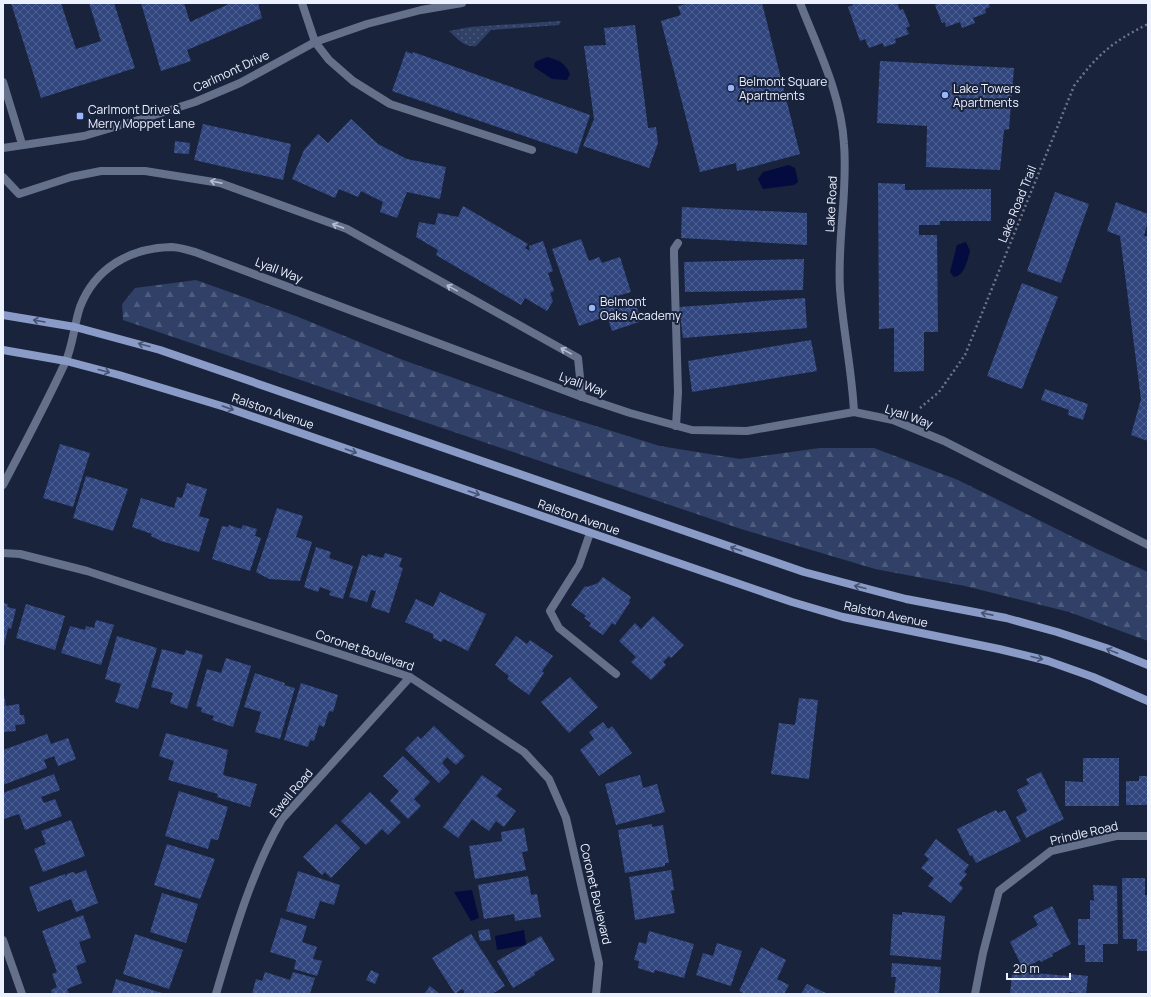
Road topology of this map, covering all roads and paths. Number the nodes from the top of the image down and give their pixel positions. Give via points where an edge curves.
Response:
1 (302, 3) edge
2 (462, 3) edge
3 (800, 3) edge
4 (1148, 24) edge
5 (316, 42) junction
6 (3, 82) edge
7 (22, 144) junction
8 (3, 148) edge
9 (532, 150) dead end
10 (3, 177) edge
11 (678, 243) dead end
12 (3, 316) edge
13 (75, 327) junction
14 (3, 350) edge
15 (66, 361) junction
16 (582, 397) junction
17 (920, 408) dead end
18 (854, 412) junction
19 (676, 426) junction
20 (3, 485) edge
21 (590, 533) junction
22 (1148, 545) edge
23 (3, 553) edge
24 (1148, 666) edge
25 (616, 674) dead end
26 (410, 677) junction
27 (1148, 701) edge
28 (1148, 836) edge
29 (3, 940) edge
30 (22, 994) edge
31 (216, 994) edge
32 (596, 994) edge
33 (975, 994) edge

1 - 5 street
2 - 5 street, Carlmont Drive via 421,10 367,24
3 - 18 street, Lake Road via 836,95 844,143 845,189 840,246 840,288
4 - 17 path, Lake Road Trail via 1115,42 1093,61 1074,86 966,355 939,392
5 - 7 street, Carlmont Drive via 240,83 195,102 84,136
5 - 9 street via 353,82 390,104
6 - 7 street
7 - 8 street, Carlmont Drive
16 -> 10 street via 578,358 346,229 220,183 145,171 101,171 71,177 19,194
11 - 19 street via 674,249 678,392
13 -> 12 main road, Ralston Avenue
13 - 15 street, Lyall Way
13 - 16 street, Lyall Way via 83,301 99,275 130,255 172,247 195,252
24 -> 13 main road, Ralston Avenue via 1106,648 1050,630 1006,618 906,599 804,572 160,350
14 - 15 main road, Ralston Avenue
15 - 20 street, Lyall Way
15 -> 21 main road, Ralston Avenue via 225,407
16 - 19 street, Lyall Way
18 - 19 street, Lyall Way via 747,431 692,430
18 - 22 street, Lyall Way via 893,420 944,441
21 - 25 street via 579,565 550,611 559,628
21 -> 27 main road, Ralston Avenue via 741,586 843,617 1048,661
23 - 26 street, Coronet Boulevard via 20,554 88,572
26 - 31 street, Ewell Road via 282,818 267,845
26 - 32 street, Coronet Boulevard via 524,752 549,779 566,818 591,923 599,963
28 - 33 street, Prindle Road via 1116,836 1051,851 999,891 982,953
29 - 30 street

